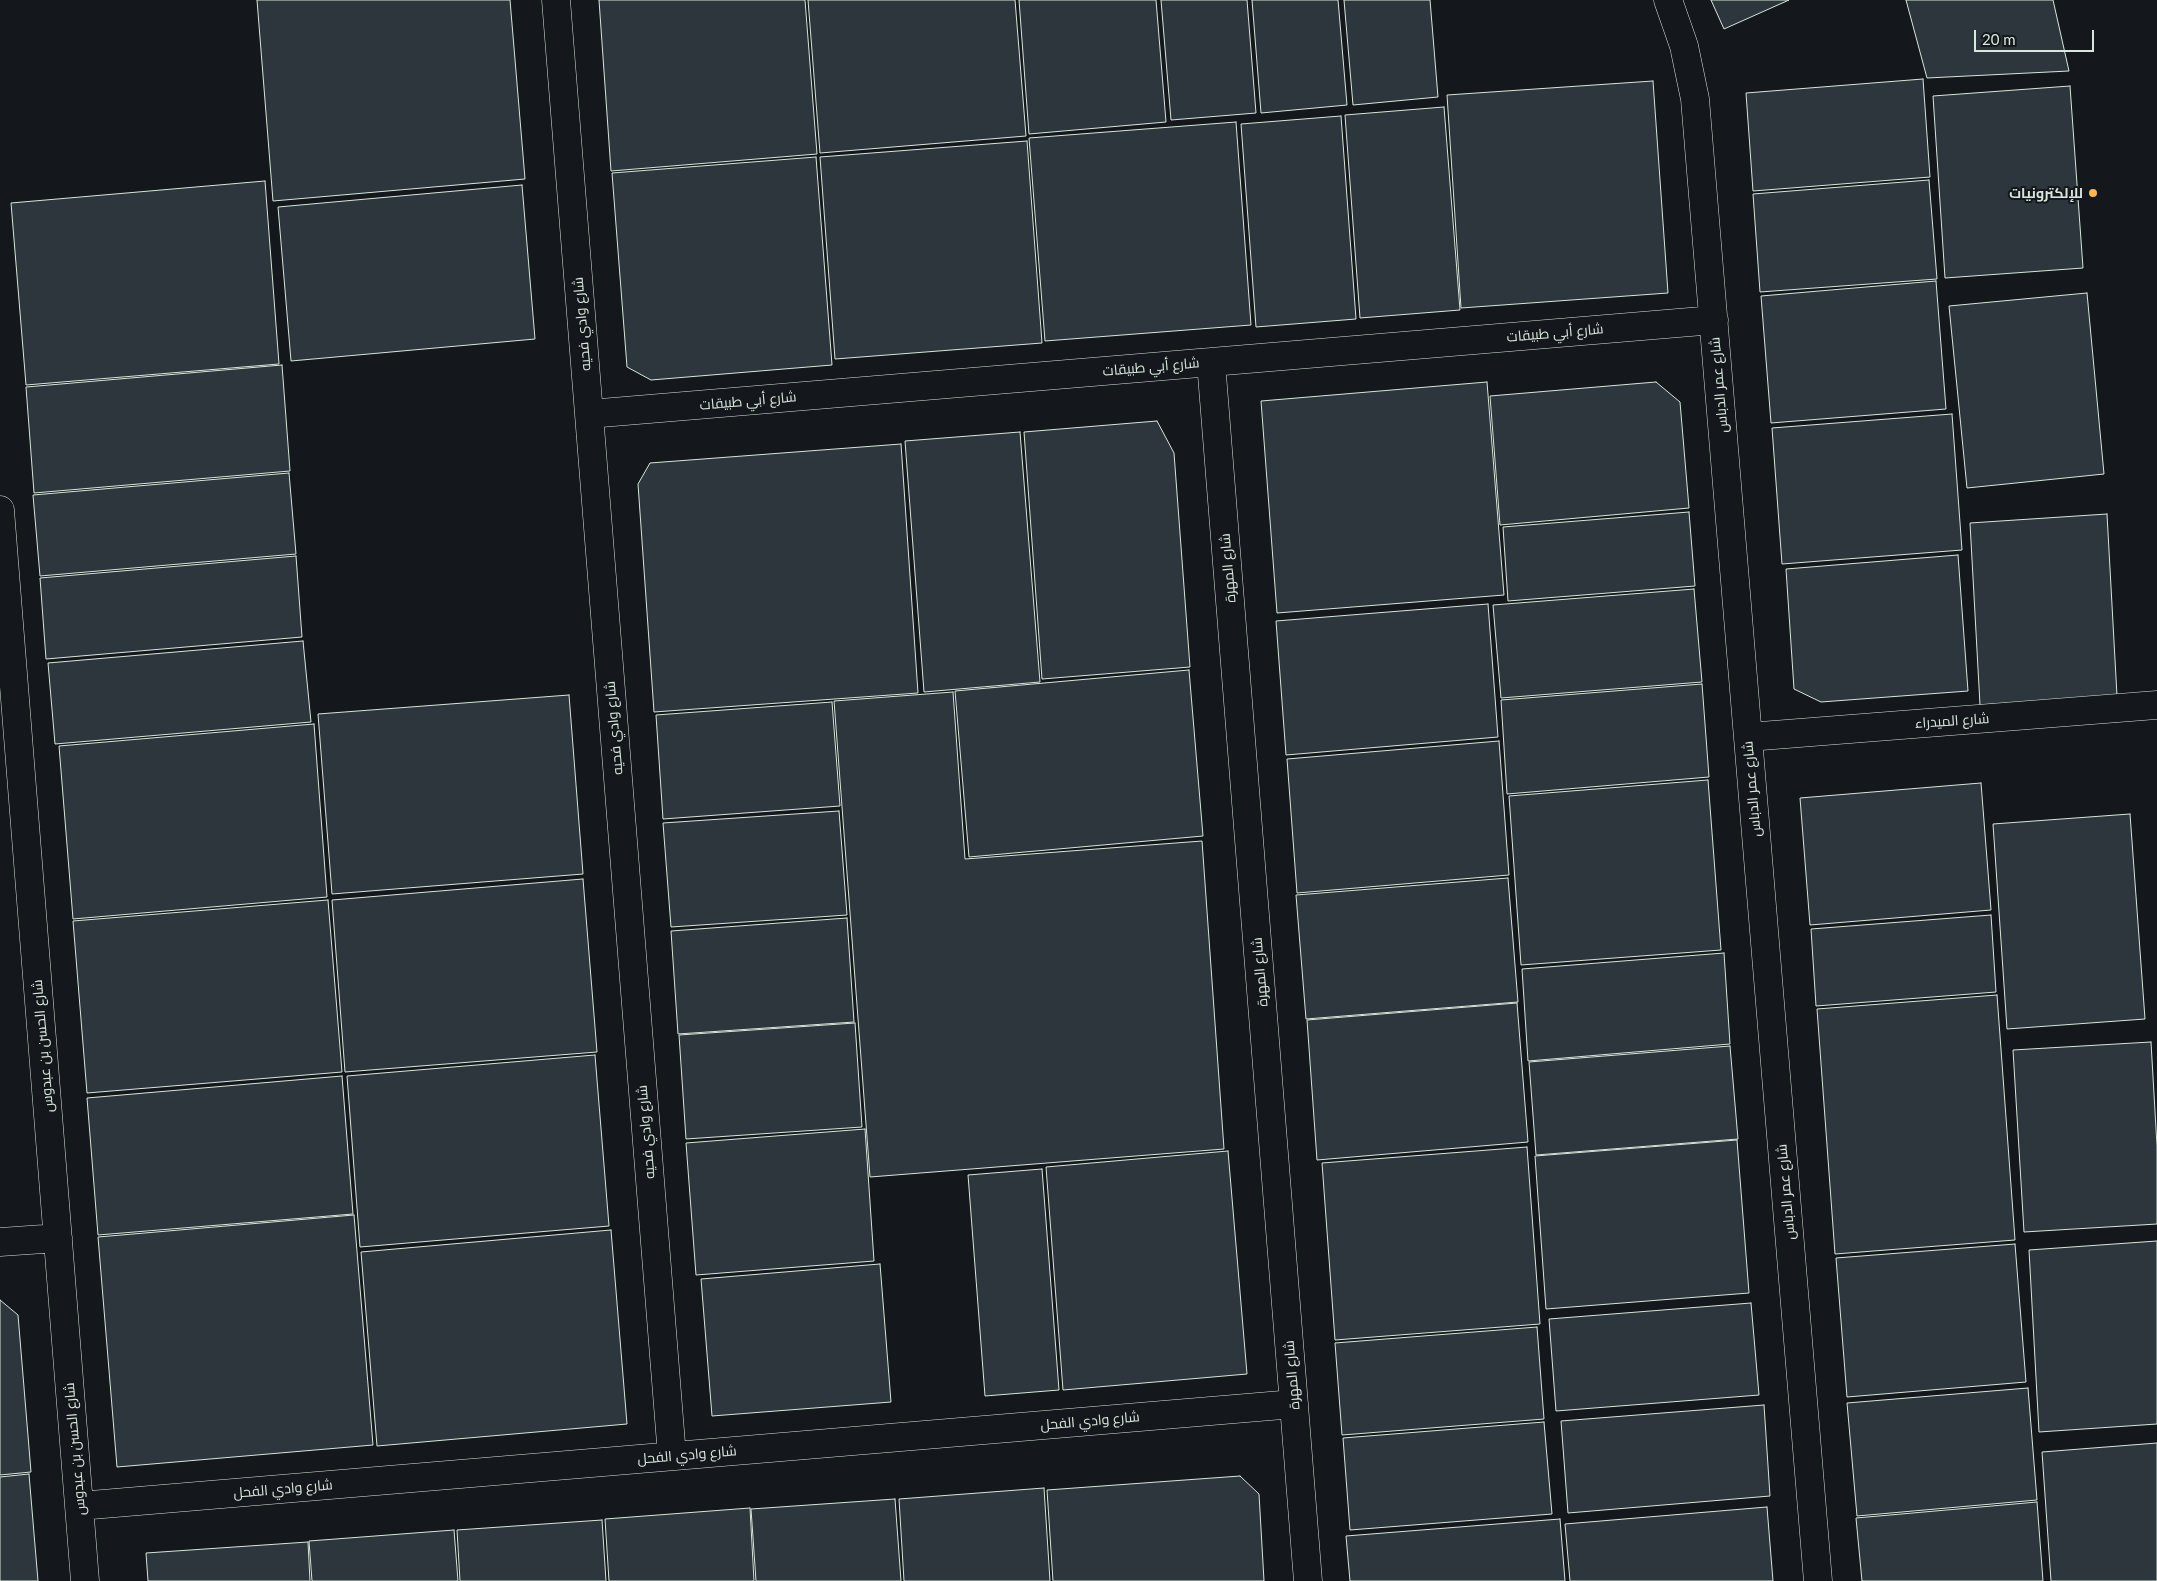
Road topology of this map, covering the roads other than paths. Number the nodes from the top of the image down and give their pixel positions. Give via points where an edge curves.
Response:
1 (556, 0) edge
2 (1668, 0) edge
3 (1714, 320) junction
4 (1211, 362) junction
5 (589, 414) junction
6 (0, 510) edge
7 (2157, 705) edge
8 (1748, 737) junction
9 (58, 1238) junction
10 (0, 1242) edge
11 (1294, 1404) junction
12 (672, 1456) junction
13 (79, 1506) junction
14 (85, 1581) edge
15 (1308, 1581) edge
16 (1818, 1581) edge

1 - 5 street, شارع وادي فحيه
2 - 3 street, شارع عمر الدباس via 1684,46 1696,99
3 - 4 street, شارع أبي طبيقات
3 - 8 street, شارع عمر الدباس
4 - 5 street, شارع أبي طبيقات
4 - 11 street, شارع المهرة
5 - 12 street, شارع وادي فحيه
6 - 9 street, شارع الحسن بن عبدوس
7 - 8 street, شارع الميدراء
8 - 16 street, شارع عمر الدباس
9 - 10 street
9 - 13 street, شارع الحسن بن عبدوس
11 - 12 street, شارع وادي الفحل
11 - 15 street, شارع المهرة
12 - 13 street, شارع وادي الفحل
13 - 14 street, شارع الحسن بن عبدوس

